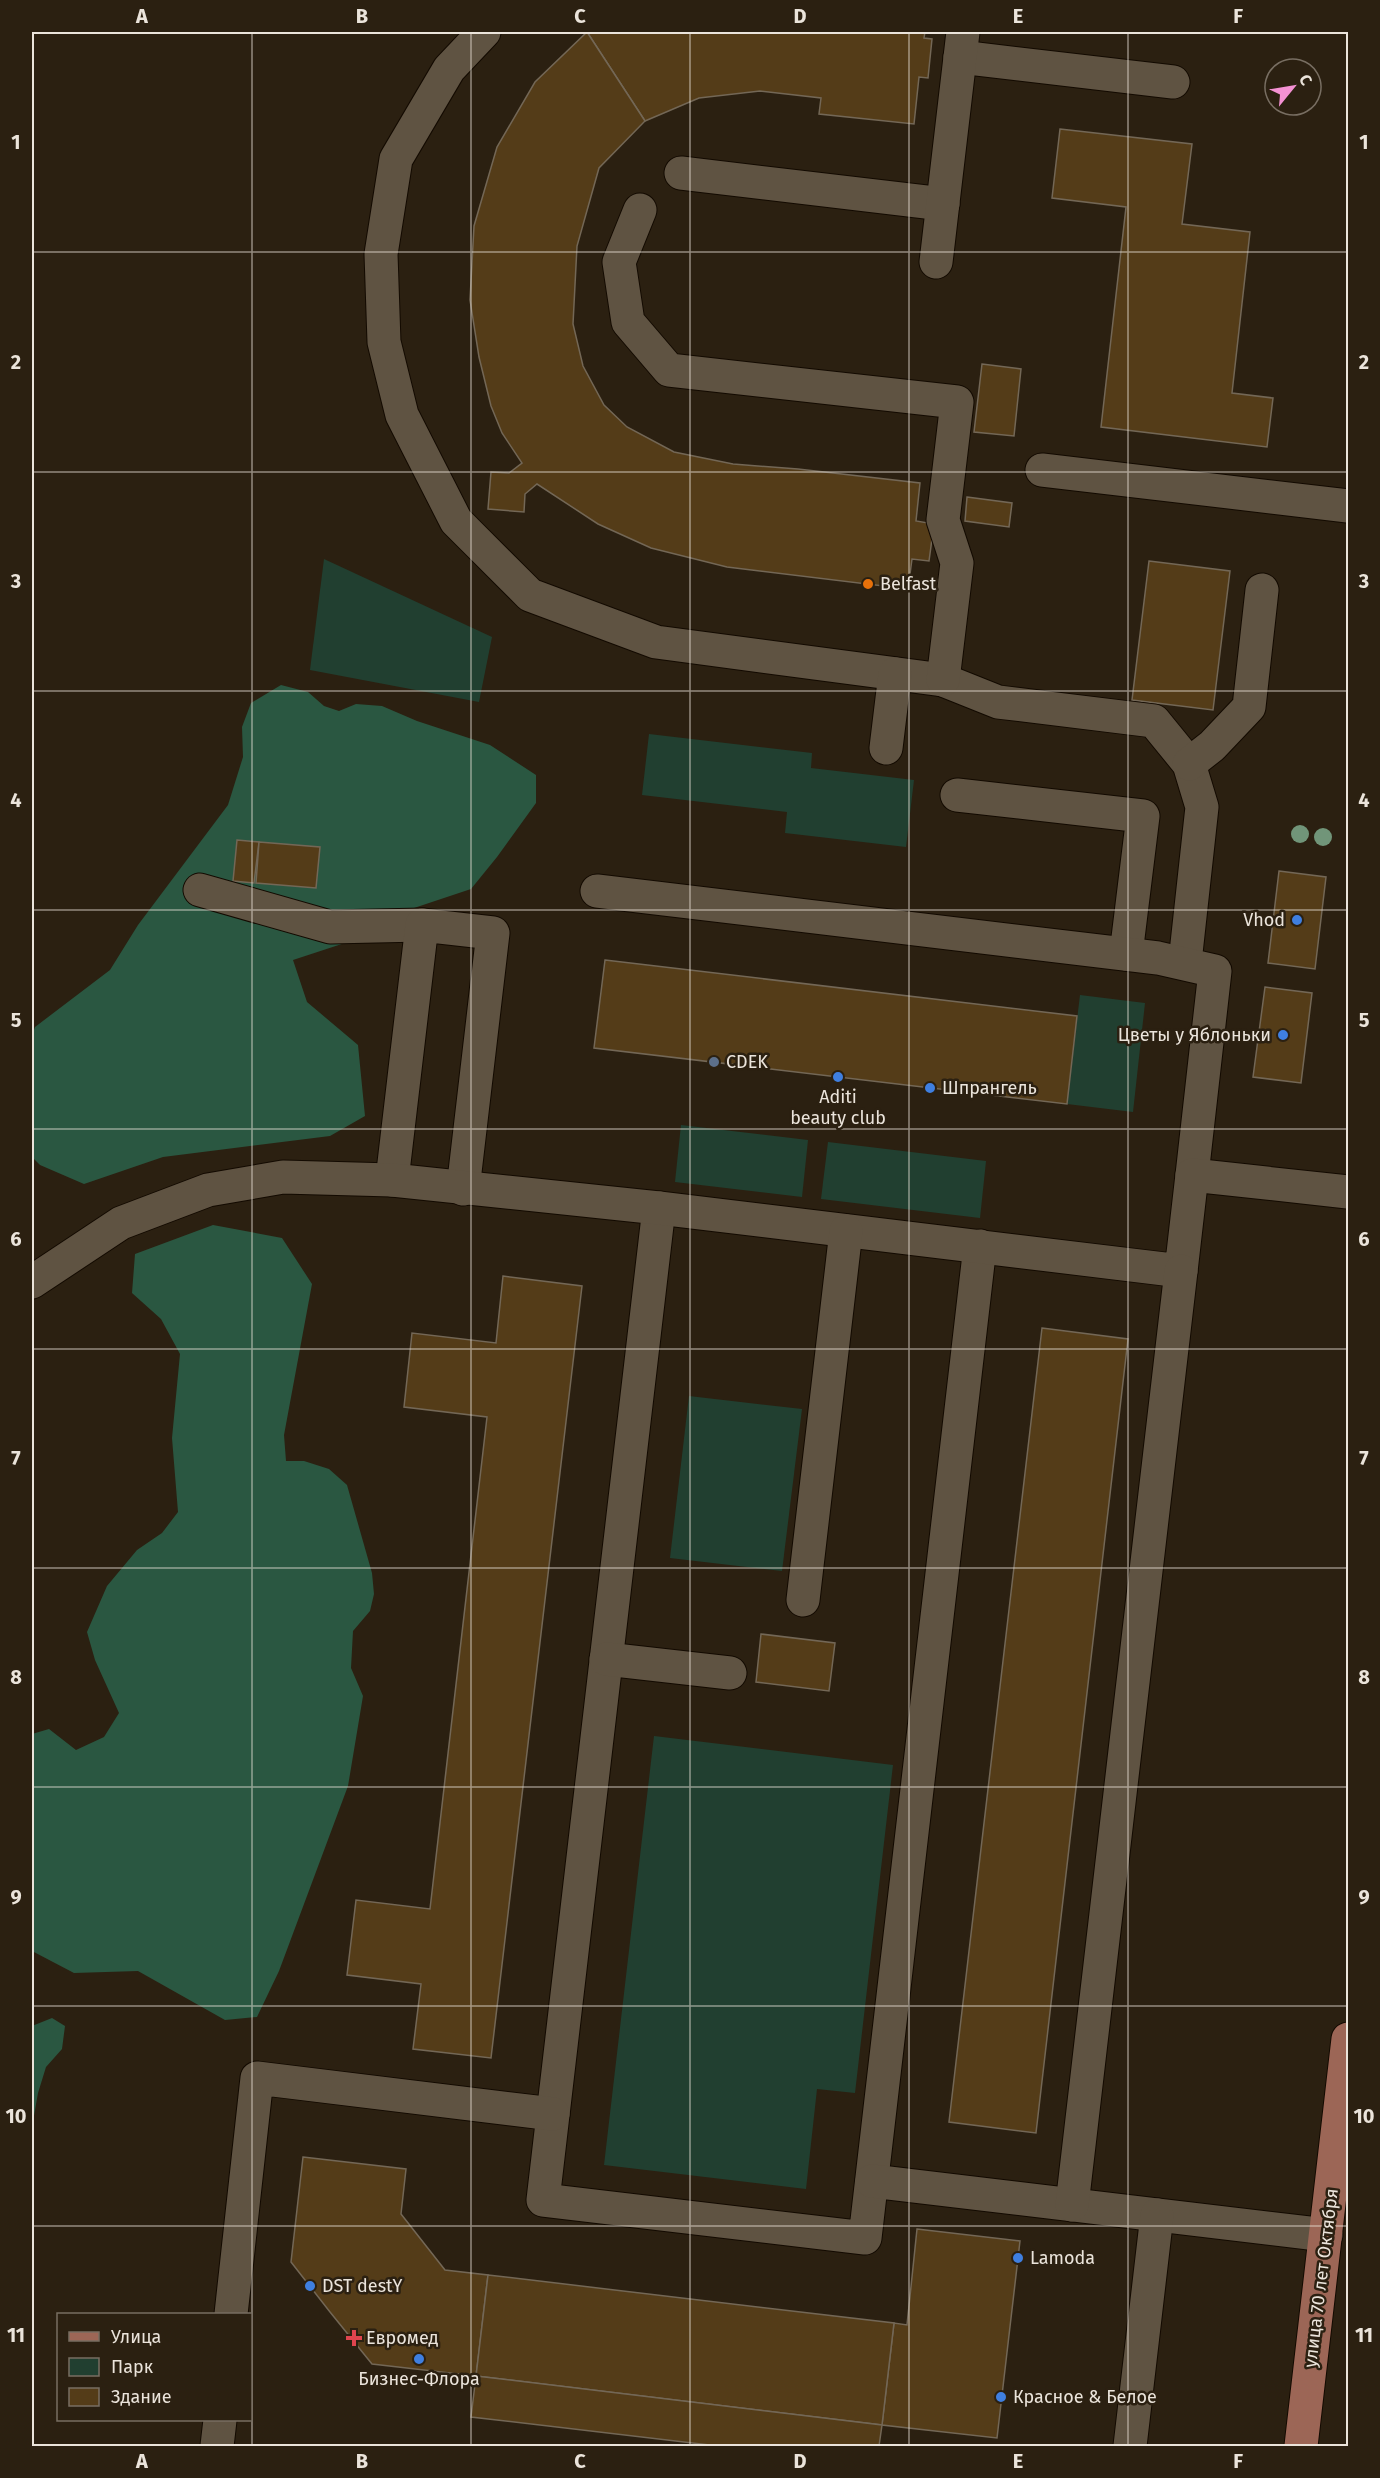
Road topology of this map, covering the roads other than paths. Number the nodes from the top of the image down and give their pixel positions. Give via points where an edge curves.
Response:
1 (484, 32) edge
2 (961, 44) edge
3 (1173, 82) dead end
4 (681, 173) dead end
5 (943, 204) junction
6 (640, 210) dead end
7 (936, 262) dead end
8 (1042, 470) dead end
9 (1348, 506) edge
10 (1262, 590) dead end
11 (895, 674) junction
12 (943, 680) junction
13 (886, 748) dead end
14 (1189, 764) junction
15 (957, 795) dead end
16 (200, 891) dead end
17 (597, 891) dead end
18 (422, 925) junction
19 (1126, 954) junction
20 (1185, 962) junction
21 (1192, 1175) junction
22 (392, 1180) junction
23 (463, 1189) junction
24 (1348, 1192) edge
25 (659, 1208) junction
26 (846, 1231) junction
27 (980, 1246) junction
28 (1180, 1271) junction
29 (32, 1282) edge
30 (803, 1600) dead end
31 (606, 1659) junction
32 (730, 1673) dead end
33 (1348, 2055) edge
34 (553, 2114) junction
35 (872, 2181) junction
36 (1072, 2205) junction
37 (1157, 2215) junction
38 (1326, 2235) junction
39 (231, 2313) edge
40 (220, 2421) edge
41 (217, 2446) edge
42 (1130, 2446) edge
43 (1301, 2446) edge

1 - 11 street via 449,69 396,159 381,254 384,342 402,415 456,521 530,595 656,642
2 - 3 street
2 - 5 street
4 - 5 street
5 - 7 street
6 - 12 street via 619,262 628,322 669,370 957,402 943,520 957,563
8 - 9 street
10 - 14 street via 1249,707
11 - 12 street
11 - 13 street
12 - 14 street via 998,702 1154,721
14 - 20 street via 1202,807
15 - 19 street via 1143,816
16 - 18 street via 330,927
17 - 19 street
18 - 22 street
18 - 23 street via 493,933
19 - 20 street
20 - 21 street via 1215,971
21 - 24 street
21 - 28 street
22 - 23 street
22 - 29 street via 283,1177 208,1190 121,1223
23 - 25 street
25 - 26 street
25 - 31 street
26 - 27 street
26 - 30 street
27 - 28 street
27 - 35 street
28 - 36 street
31 - 32 street
31 - 34 street
33 - 38 main road, улица 70 лет Октября
34 - 35 street via 543,2200 865,2238
34 - 39 street via 257,2079
35 - 36 street
36 - 37 street
37 - 38 street
37 - 42 street
38 - 43 main road, улица 70 лет Октября
40 - 41 street

